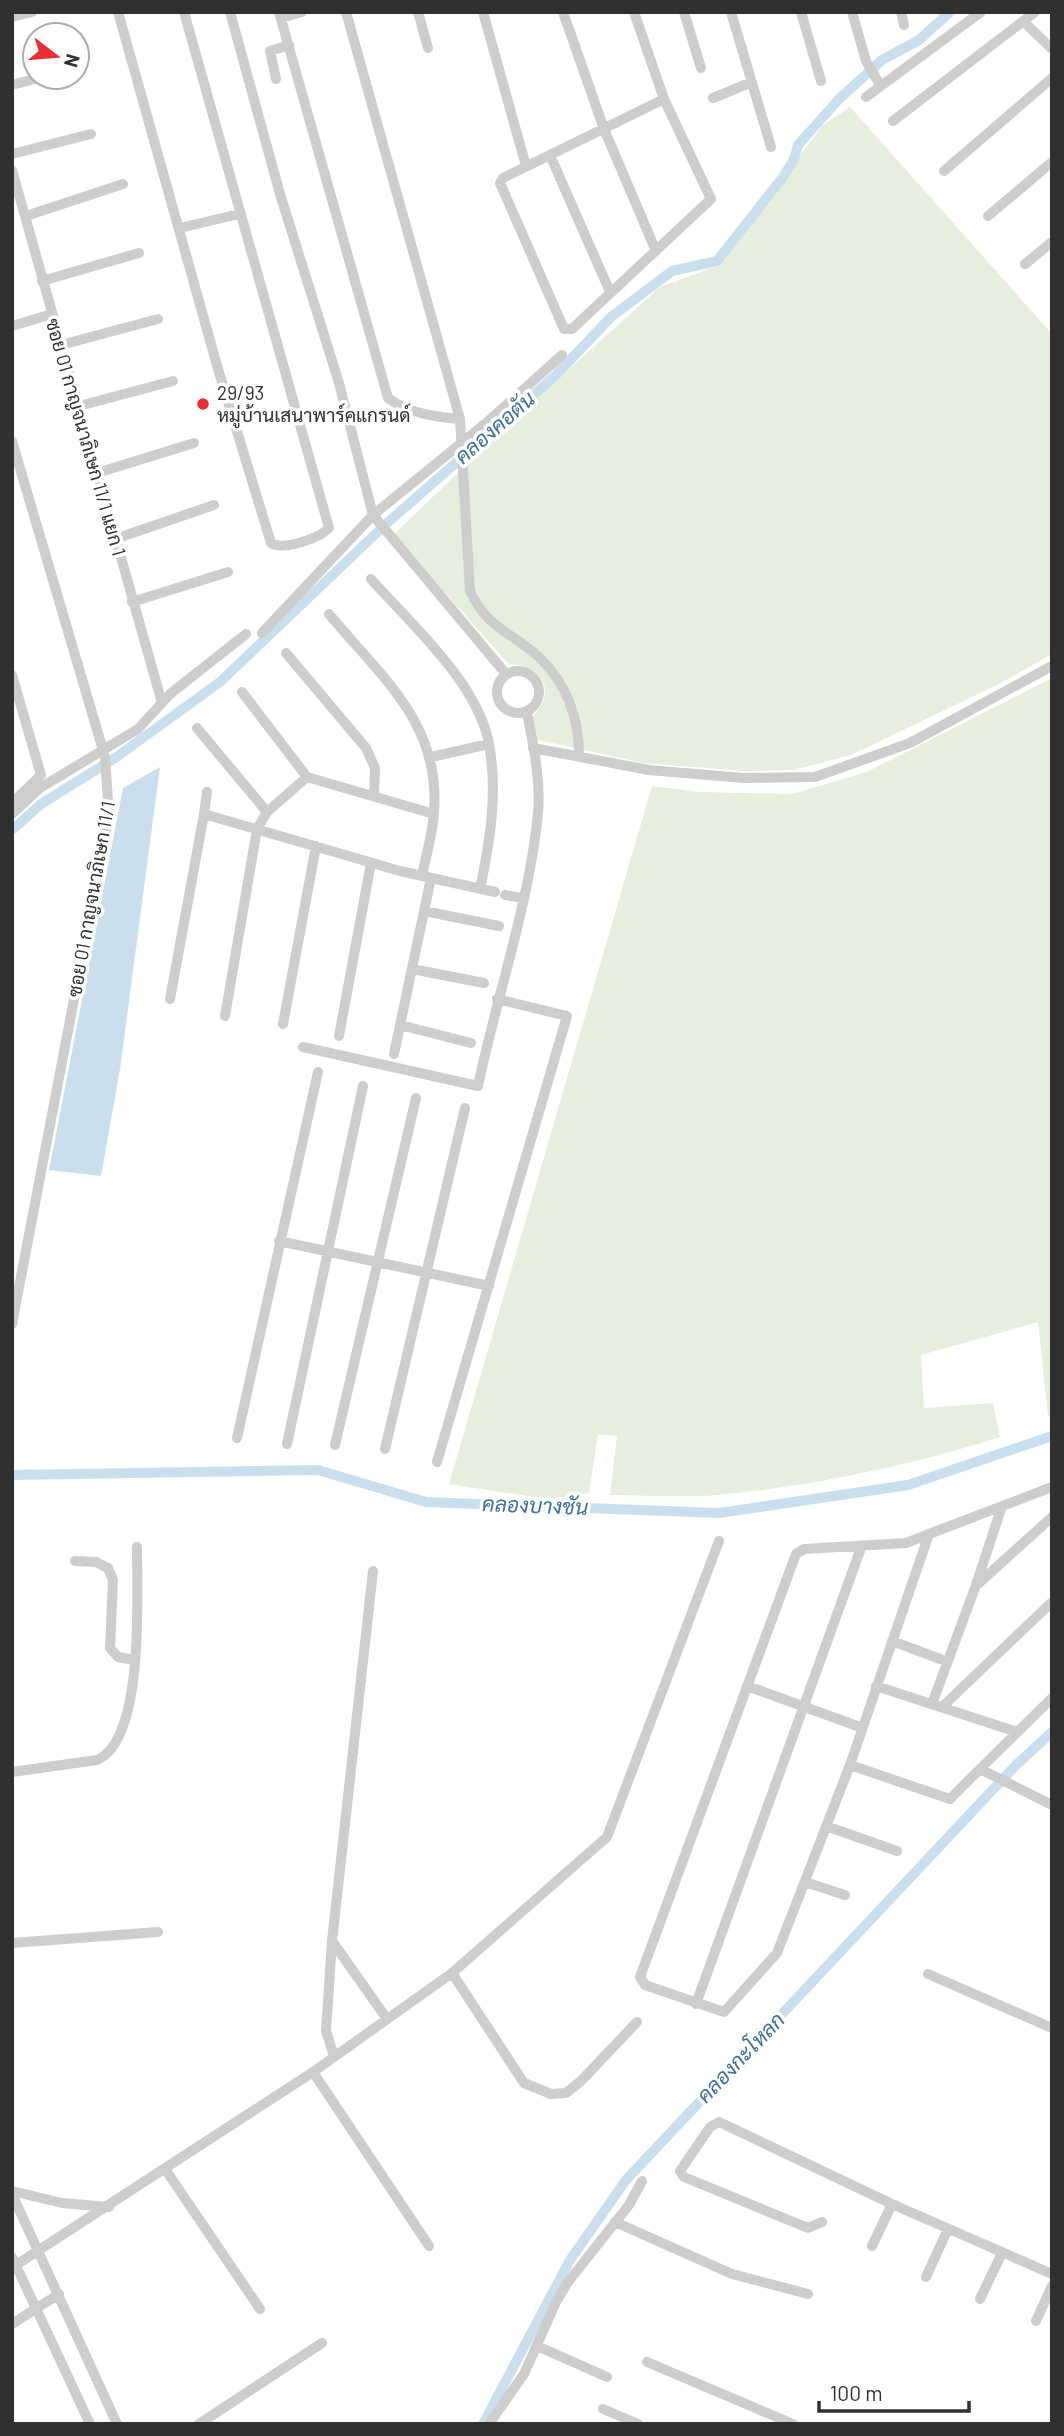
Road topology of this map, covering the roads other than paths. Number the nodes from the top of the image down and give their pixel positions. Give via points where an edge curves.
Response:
1 (32, 12) edge
2 (118, 12) edge
3 (184, 12) edge
4 (230, 12) edge
5 (302, 12) edge
6 (346, 12) edge
7 (418, 12) edge
8 (483, 12) edge
9 (563, 12) edge
10 (634, 12) edge
11 (684, 12) edge
12 (731, 12) edge
13 (801, 12) edge
14 (852, 12) edge
15 (901, 12) edge
16 (981, 12) edge
17 (1035, 12) edge
18 (280, 15) edge
19 (12, 17) edge
20 (1024, 22) junction
21 (904, 25) dead end
22 (289, 45) junction
23 (428, 48) dead end
24 (1052, 49) edge
25 (701, 68) dead end
26 (1052, 78) edge
27 (276, 79) dead end
28 (821, 81) dead end
29 (752, 82) junction
30 (880, 85) junction
31 (866, 97) dead end
32 (713, 98) dead end
33 (664, 99) junction
34 (893, 121) dead end
35 (604, 129) junction
36 (91, 134) dead end
37 (771, 147) dead end
38 (12, 154) edge
39 (550, 156) junction
40 (1052, 162) edge
41 (526, 166) junction
42 (12, 170) edge
43 (944, 171) dead end
44 (123, 184) dead end
45 (239, 214) junction
46 (26, 216) junction
47 (988, 216) dead end
48 (180, 229) junction
49 (1052, 242) edge
50 (656, 251) junction
51 (139, 253) dead end
52 (1025, 264) dead end
53 (43, 281) junction
54 (610, 292) junction
55 (52, 314) junction
56 (158, 319) dead end
57 (12, 326) edge
58 (61, 345) junction
59 (562, 355) dead end
60 (173, 382) dead end
61 (79, 406) junction
62 (460, 419) junction
63 (12, 441) edge
64 (194, 443) dead end
65 (461, 447) junction
66 (97, 472) junction
67 (214, 505) dead end
68 (375, 517) junction
69 (115, 539) junction
70 (228, 572) dead end
71 (371, 579) dead end
72 (132, 602) junction
73 (328, 614) dead end
74 (262, 633) dead end
75 (246, 634) dead end
76 (286, 653) dead end
77 (1052, 666) edge
78 (506, 674) junction
79 (12, 675) edge
80 (243, 692) dead end
81 (162, 703) junction
82 (527, 712) junction
83 (197, 728) dead end
84 (489, 744) junction
85 (533, 748) junction
86 (104, 754) junction
87 (430, 757) junction
88 (579, 757) junction
89 (307, 777) junction
90 (207, 792) dead end
91 (374, 795) junction
92 (12, 803) edge
93 (267, 812) junction
94 (12, 814) edge
95 (204, 814) junction
96 (434, 814) junction
97 (257, 829) junction
98 (316, 846) junction
99 (371, 863) junction
100 (426, 877) junction
101 (480, 889) junction
102 (522, 898) junction
103 (424, 911) junction
104 (499, 926) dead end
105 (412, 969) junction
106 (484, 983) dead end
107 (170, 999) dead end
108 (497, 999) junction
109 (225, 1016) dead end
110 (283, 1024) dead end
111 (400, 1026) junction
112 (339, 1036) dead end
113 (471, 1043) dead end
114 (303, 1046) dead end
115 (394, 1054) dead end
116 (318, 1072) dead end
117 (363, 1086) dead end
118 (416, 1098) dead end
119 (465, 1108) dead end
120 (279, 1241) junction
121 (328, 1250) junction
122 (379, 1260) junction
123 (426, 1271) junction
124 (489, 1286) junction
125 (12, 1324) edge
126 (237, 1438) dead end
127 (287, 1444) dead end
128 (335, 1445) dead end
129 (385, 1449) dead end
130 (437, 1462) dead end
131 (1052, 1487) edge
132 (1002, 1506) junction
133 (1052, 1517) edge
134 (929, 1534) junction
135 (719, 1541) dead end
136 (137, 1547) dead end
137 (861, 1548) junction
138 (75, 1561) dead end
139 (373, 1572) dead end
140 (976, 1586) junction
141 (1052, 1602) edge
142 (892, 1641) junction
143 (134, 1660) junction
144 (940, 1660) dead end
145 (747, 1686) junction
146 (876, 1686) junction
147 (1052, 1698) edge
148 (804, 1706) junction
149 (937, 1706) junction
150 (860, 1727) junction
151 (1017, 1732) junction
152 (850, 1765) junction
153 (984, 1771) junction
154 (12, 1772) edge
155 (1052, 1805) edge
156 (826, 1826) junction
157 (897, 1851) dead end
158 (805, 1882) junction
159 (845, 1895) dead end
160 (158, 1931) dead end
161 (332, 1941) junction
162 (12, 1943) edge
163 (452, 1973) junction
164 (928, 1974) dead end
165 (696, 2004) junction
166 (387, 2019) junction
167 (637, 2022) dead end
168 (1052, 2028) edge
169 (334, 2056) junction
170 (313, 2072) junction
171 (165, 2169) junction
172 (642, 2181) dead end
173 (12, 2192) edge
174 (892, 2204) junction
175 (109, 2207) junction
176 (615, 2222) junction
177 (822, 2222) dead end
178 (948, 2229) junction
179 (429, 2246) dead end
180 (872, 2246) dead end
181 (39, 2253) junction
182 (1002, 2253) junction
183 (14, 2261) edge
184 (1052, 2274) edge
185 (926, 2277) dead end
186 (1052, 2286) edge
187 (59, 2294) junction
188 (808, 2294) dead end
189 (980, 2299) dead end
190 (36, 2308) junction
191 (260, 2309) dead end
192 (1036, 2321) dead end
193 (12, 2324) edge
194 (322, 2343) dead end
195 (537, 2346) junction
196 (647, 2362) dead end
197 (607, 2377) dead end
198 (603, 2409) dead end
199 (90, 2424) edge
200 (117, 2424) edge
201 (199, 2424) edge
202 (489, 2424) edge
203 (638, 2424) edge
204 (793, 2424) edge

1 - 19 street
2 - 48 street
3 - 45 street
4 - 68 street
5 - 18 street
6 - 62 street
7 - 23 street
8 - 41 street
9 - 35 street
10 - 33 street
11 - 25 street
12 - 29 street
13 - 28 street
14 - 30 street via 866,61
15 - 21 street
16 - 30 street
17 - 20 street
18 - 22 street
20 - 24 street
20 - 34 street
22 - 27 street via 270,51
22 - 62 street via 388,398 437,417
26 - 43 street
29 - 32 street
29 - 37 street
30 - 31 street
33 - 35 street
33 - 50 street via 711,199
35 - 39 street
35 - 50 street
36 - 38 street
39 - 41 street
39 - 54 street
40 - 47 street
41 - 54 street via 503,178 501,188 565,329 572,329
42 - 46 street, ซอย 01 กาญจนาภิเษก 11/1 แยก 1
44 - 46 street
45 - 48 street
45 - 48 street via 329,527 305,540 279,546 271,543
46 - 53 street, ซอย 01 กาญจนาภิเษก 11/1 แยก 1
49 - 52 street
50 - 54 street
51 - 53 street
53 - 55 street, ซอย 01 กาญจนาภิเษก 11/1 แยก 1
55 - 57 street
55 - 58 street, ซอย 01 กาญจนาภิเษก 11/1 แยก 1
56 - 58 street
58 - 61 street, ซอย 01 กาญจนาภิเษก 11/1 แยก 1
59 - 65 street
60 - 61 street
61 - 66 street, ซอย 01 กาญจนาภิเษก 11/1 แยก 1
62 - 65 street
63 - 86 street, ซอย 01 กาญจนาภิเษก 11/1
64 - 66 street
65 - 68 street
65 - 88 street via 470,591 480,613 539,657 559,682 572,702
66 - 69 street, ซอย 01 กาญจนาภิเษก 11/1 แยก 1
67 - 69 street
68 - 74 street
68 - 78 street
69 - 72 street, ซอย 01 กาญจนาภิเษก 11/1 แยก 1
70 - 72 street
71 - 84 street via 455,674 479,715
72 - 81 street, ซอย 01 กาญจนาภิเษก 11/1 แยก 1
73 - 87 street via 416,719
75 - 81 street
76 - 91 street via 366,748 375,768
77 - 88 street via 910,743 815,777 743,778 649,770
78 - 82 street via 496,689 502,707 509,712
78 - 82 street via 517,670 537,681 540,693
79 - 92 street via 41,775
80 - 89 street
81 - 86 street via 138,729
82 - 85 street
83 - 93 street
84 - 87 street
84 - 101 street via 492,827
85 - 88 street
85 - 102 street via 538,813
86 - 94 street via 40,788
86 - 125 street, ซอย 01 กาญจนาภิเษก 11/1 via 109,816 104,849
87 - 96 street
89 - 91 street
89 - 93 street
90 - 95 street
91 - 96 street
93 - 97 street
95 - 97 street
95 - 107 street
96 - 100 street
97 - 98 street
97 - 109 street
98 - 99 street
98 - 110 street
99 - 100 street
99 - 112 street
100 - 101 street
100 - 103 street
101 - 102 street
102 - 108 street
103 - 104 street
103 - 105 street
105 - 106 street
105 - 111 street
108 - 114 street via 478,1086
108 - 124 street via 566,1016
111 - 113 street
111 - 115 street
116 - 120 street
117 - 121 street
118 - 122 street
119 - 123 street
120 - 121 street
120 - 126 street
121 - 122 street
121 - 127 street
122 - 123 street
122 - 128 street
123 - 124 street
123 - 129 street
124 - 130 street
131 - 132 street
132 - 134 street
132 - 140 street
133 - 140 street
134 - 137 street via 906,1543
134 - 142 street
135 - 163 street via 607,1837
136 - 143 street
137 - 145 street via 804,1549 796,1554
137 - 148 street
138 - 143 street via 108,1568 113,1580 110,1648 118,1657
139 - 161 street
140 - 149 street
141 - 149 street
142 - 144 street
142 - 146 street
143 - 154 street via 129,1710 109,1755
145 - 148 street
145 - 165 street via 640,1977 645,1985
146 - 149 street
146 - 150 street
147 - 151 street
148 - 150 street
148 - 165 street
149 - 151 street
150 - 152 street
151 - 153 street
152 - 153 street via 950,1799
152 - 156 street
153 - 155 street
156 - 157 street
156 - 158 street
158 - 159 street
158 - 165 street via 777,1952 763,1971 724,2012
160 - 162 street
161 - 166 street
161 - 169 street via 326,2031
163 - 166 street
163 - 167 street via 524,2083 551,2094 566,2092 581,2081
164 - 168 street
166 - 169 street
169 - 170 street
170 - 171 street
170 - 179 street
171 - 175 street
171 - 191 street
172 - 176 street
173 - 175 street
173 - 181 street
174 - 177 street via 719,2122 710,2127 680,2171 684,2177 808,2228
174 - 178 street
174 - 180 street
175 - 181 street
176 - 188 street via 732,2274
176 - 195 street via 556,2302
178 - 182 street
178 - 185 street
181 - 183 street
181 - 187 street
182 - 184 street
182 - 189 street
183 - 190 street
186 - 192 street
187 - 190 street
187 - 200 street
190 - 193 street
190 - 199 street
194 - 201 street
195 - 197 street
195 - 202 street via 524,2374
196 - 204 street
198 - 203 street

